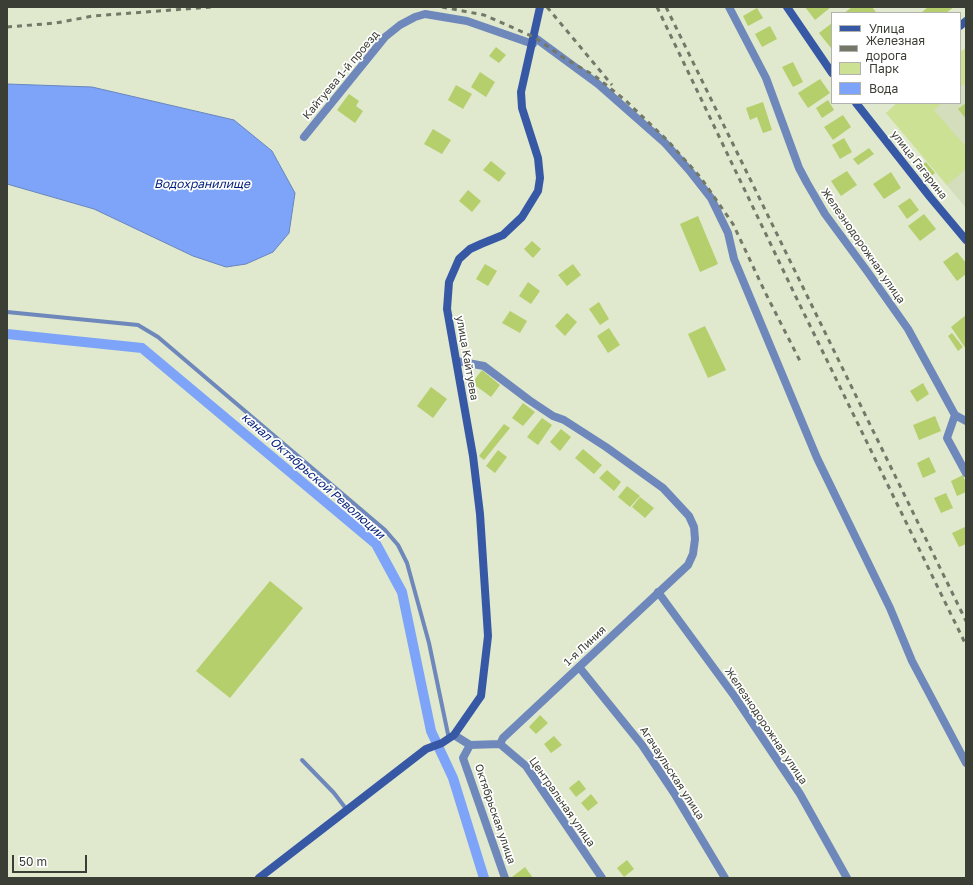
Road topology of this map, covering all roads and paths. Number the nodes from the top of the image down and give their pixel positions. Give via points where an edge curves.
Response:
1 (540, 7) edge
2 (729, 7) edge
3 (787, 7) edge
4 (534, 41) junction
5 (831, 72) edge
6 (858, 104) edge
7 (304, 137) dead end
8 (966, 240) edge
9 (7, 312) edge
10 (457, 361) junction
11 (955, 415) junction
12 (966, 421) edge
13 (966, 473) edge
14 (658, 592) junction
15 (579, 667) junction
16 (448, 739) junction
17 (500, 744) junction
18 (470, 745) junction
19 (302, 760) dead end
20 (966, 763) edge
21 (347, 810) junction
22 (259, 878) edge
23 (505, 878) edge
24 (602, 878) edge
25 (725, 878) edge
26 (847, 878) edge

1 - 4 main road, улица Кайтуева
2 - 11 street, Железнодорожная улица via 766,78 807,183 825,214 908,329
3 - 5 main road
4 - 7 street, Кайтуева 1-й проезд via 467,21 425,14 415,17 385,37
4 - 10 main road, улица Кайтуева via 521,92 525,122 538,158 538,191 522,217 503,235 470,249 459,259 449,282 447,309
4 - 20 street, Кайтуева 1-й проезд via 598,84 665,143 711,198 728,233 734,259 818,458 890,608 912,661
6 - 8 main road, улица Гагарина
9 - 16 lane via 138,325 158,336 385,530 398,545 407,563 429,643
10 - 14 street, 1-я Линия via 484,366 529,400 606,447 663,488 689,516 694,527 693,554 688,565
10 - 16 main road, улица Кайтуева via 480,514 488,636 481,696
11 - 12 street
11 - 13 street via 947,438
14 - 15 street, 1-я Линия
14 - 26 street, Железнодорожная улица via 735,697 795,788
15 - 17 street, 1-я Линия via 503,738
15 - 25 street, Агачаульская улица via 642,744
16 - 18 street
16 - 21 main road via 426,749
17 - 18 street
17 - 24 street, Центральная улица via 526,766
18 - 23 street, Октябрьская улица via 463,758
19 - 21 lane
21 - 22 main road

